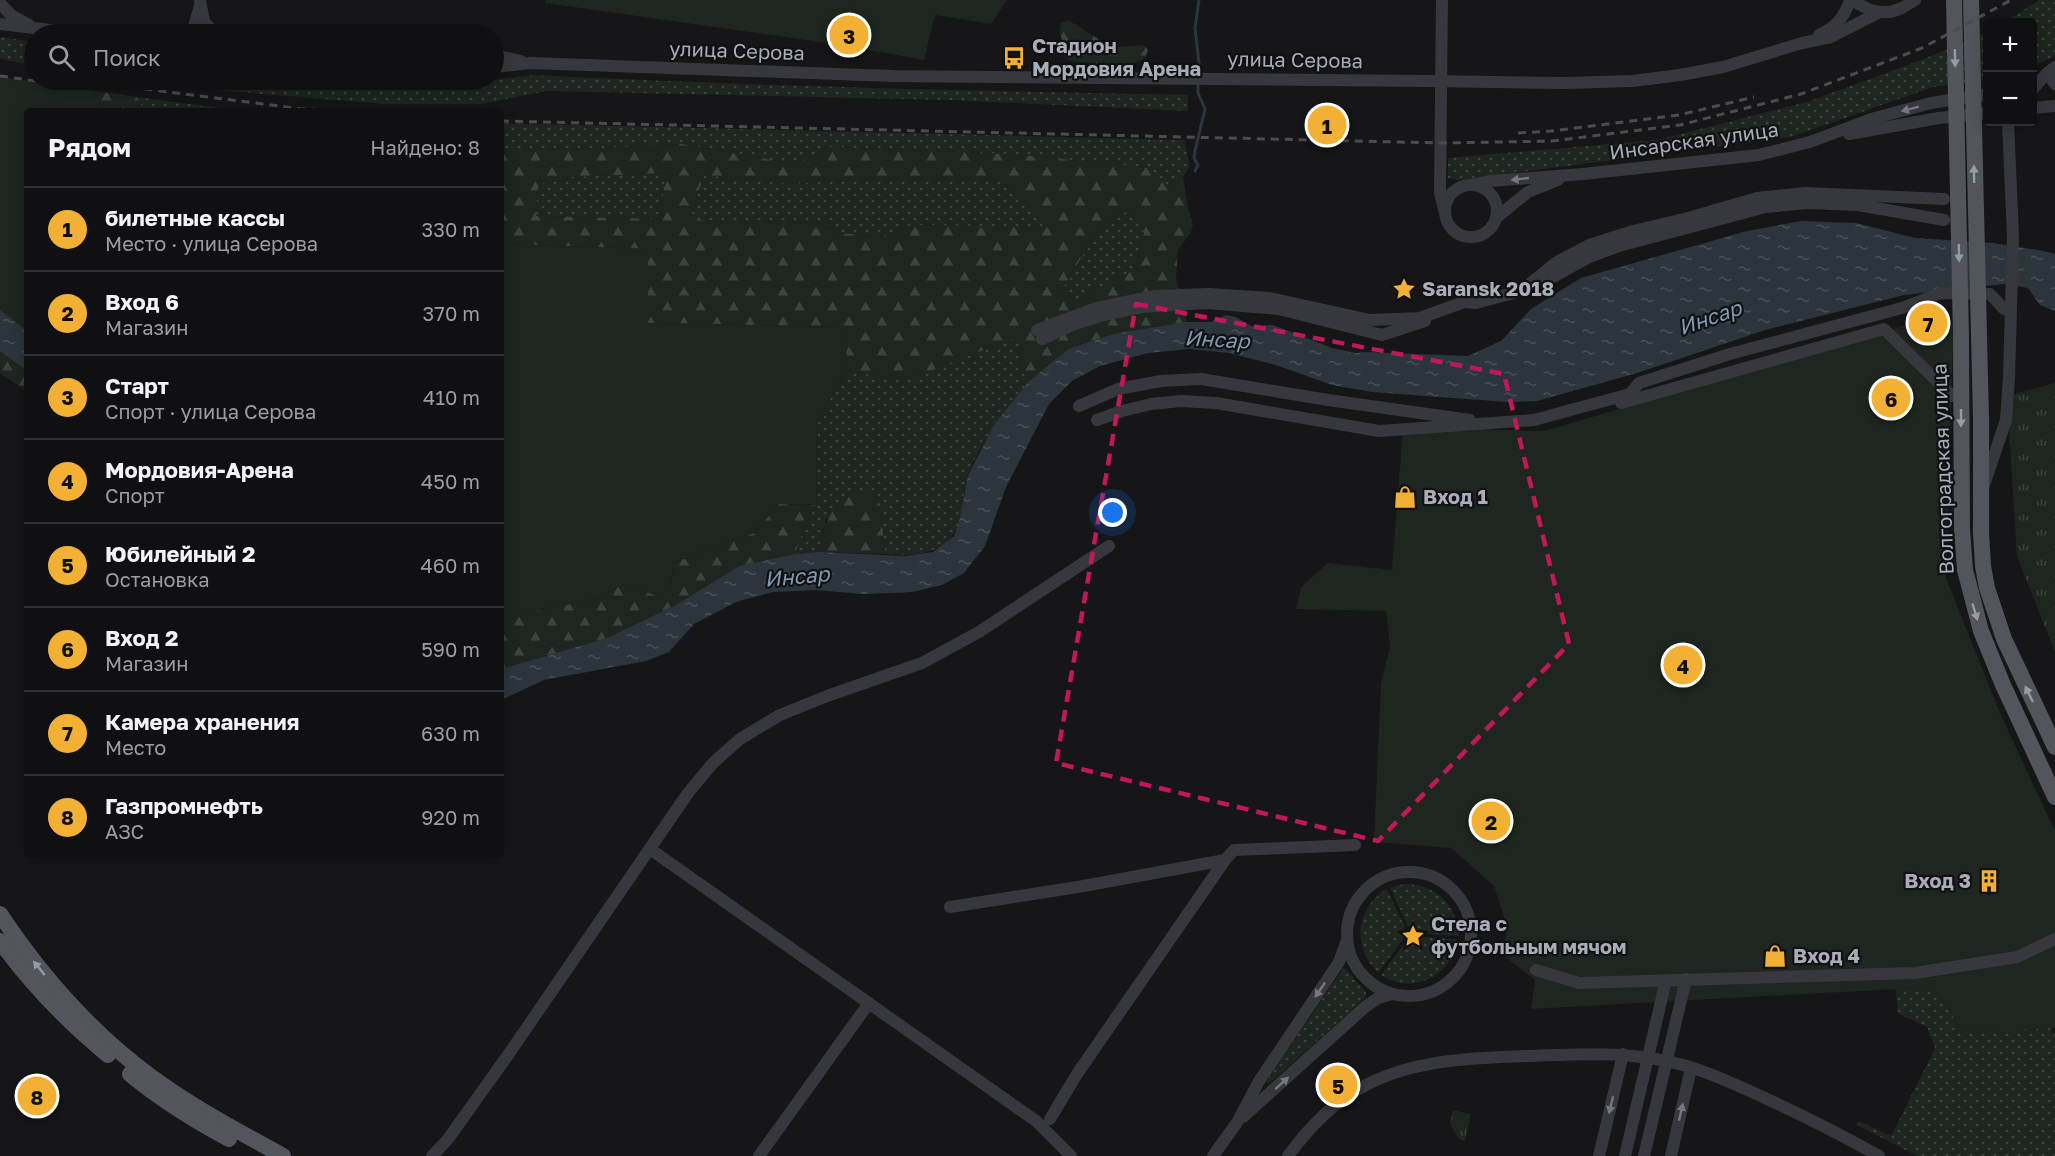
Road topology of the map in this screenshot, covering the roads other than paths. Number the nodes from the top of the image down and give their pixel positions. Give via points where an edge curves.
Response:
1 (1442, 0) edge
2 (1851, 0) edge
3 (1915, 0) edge
4 (1954, 0) edge
5 (1971, 0) edge
6 (200, 2) edge
7 (0, 3) edge
8 (0, 8) edge
9 (1880, 12) junction
10 (26, 24) edge
11 (195, 24) edge
12 (206, 24) edge
13 (3, 25) edge
14 (24, 28) edge
15 (1802, 43) junction
16 (504, 57) edge
17 (531, 63) junction
18 (504, 66) edge
19 (2051, 70) edge
20 (1441, 82) junction
21 (2055, 84) edge
22 (2037, 85) edge
23 (1983, 95) edge
24 (2055, 106) edge
25 (2037, 108) edge
26 (1983, 114) edge
27 (2008, 126) edge
28 (1821, 138) junction
29 (1440, 173) junction
30 (1570, 175) junction
31 (1468, 186) junction
32 (1930, 198) junction
33 (1944, 199) dead end
34 (1445, 213) junction
35 (1496, 218) junction
36 (1930, 218) junction
37 (1944, 220) dead end
38 (1521, 291) junction
39 (2004, 309) dead end
40 (1040, 334) dead end
41 (1952, 396) dead end
42 (1080, 406) dead end
43 (1981, 419) junction
44 (1097, 420) dead end
45 (2006, 420) junction
46 (1497, 424) junction
47 (1982, 493) junction
48 (1108, 546) dead end
49 (2055, 747) edge
50 (2054, 794) edge
51 (1355, 845) dead end
52 (650, 849) junction
53 (1225, 860) junction
54 (950, 907) dead end
55 (0, 914) edge
56 (1347, 939) junction
57 (2055, 939) edge
58 (0, 941) edge
59 (1536, 970) dead end
60 (1686, 979) junction
61 (1666, 980) junction
62 (1393, 994) junction
63 (1681, 1001) junction
64 (869, 1003) junction
65 (1661, 1011) junction
66 (1673, 1027) junction
67 (1652, 1040) junction
68 (1623, 1054) junction
69 (1648, 1058) junction
70 (1666, 1061) junction
71 (1691, 1068) junction
72 (1050, 1119) dead end
73 (1238, 1121) junction
74 (262, 1156) edge
75 (283, 1156) edge
76 (432, 1156) edge
77 (759, 1156) edge
78 (1071, 1156) edge
79 (1213, 1156) edge
80 (1288, 1156) edge
81 (1599, 1156) edge
82 (1625, 1156) edge
83 (1644, 1156) edge
84 (1671, 1156) edge
85 (1879, 1156) edge

1 - 20 street
2 - 9 street
2 - 15 street, улица Серова via 1836,25
3 - 9 street, улица Серова via 1891,12
4 -> 50 main road, Волгоградская улица via 1962,540 1969,591 1981,631
43 -> 5 main road, Волгоградская улица
6 - 11 street
6 - 12 street
7 - 10 street
8 - 13 street
9 - 15 street, улица Серова via 1831,37
13 - 14 street
15 - 20 street, улица Серова via 1723,67 1632,81
16 - 17 street, улица Серова
17 - 18 street, улица Серова
17 - 20 street, улица Серова via 892,76
19 - 21 street
19 - 22 street
20 - 29 street
23 -> 28 street, Инсарская улица via 1932,103
24 - 25 street
26 - 28 street, Инсарская улица
27 - 45 street via 2013,237
28 - 30 street, Инсарская улица via 1726,160
29 - 31 street via 1451,184
29 - 34 street
30 -> 31 street, Инсарская улица
30 - 35 street, Инсарская улица via 1528,192
31 - 34 street via 1453,193
31 - 35 street via 1486,190 1497,210
32 - 33 street
32 - 36 street
32 - 38 street via 1805,193 1757,198 1589,245 1557,262
34 - 35 street via 1451,228 1471,237 1486,232
36 - 37 street
36 - 38 street via 1858,205 1807,203 1766,207 1619,246
38 - 40 street via 1476,303 1464,302 1420,318 1370,320 1270,298 1153,296 1096,308
39 - 46 street via 1990,294 1941,293 1902,308 1639,383 1630,394 1534,420
41 - 46 street via 1884,329 1535,427
42 - 46 street via 1118,389 1201,379
43 - 45 street via 1989,427
43 - 47 main road, Волгоградская улица
44 - 46 street via 1152,404 1181,401 1379,431
45 - 47 street
49 -> 47 main road, Волгоградская улица via 2004,639 1990,596 1983,566
48 - 52 street via 979,632 922,663 780,715 740,739 688,793
51 - 53 street via 1234,850
52 - 64 street
52 - 76 street via 508,1055
53 - 54 street
53 - 72 street
75 -> 55 main road via 185,1101 109,1042 45,977
56 - 62 street via 1358,969 1373,984
56 - 62 street via 1349,916 1360,895 1379,879 1402,872 1426,874 1456,894 1470,927 1464,962 1439,988 1416,995
56 -> 73 street via 1339,962 1259,1081
57 - 60 street via 2017,957 1915,973
58 - 74 main road via 34,984 84,1035 150,1090
59 - 61 street via 1579,983
60 - 61 street
60 - 63 street
61 - 65 street
73 -> 62 street via 1365,1007
63 - 65 street
63 - 66 street
64 - 77 street
64 - 78 street via 1036,1121
65 - 66 street
65 - 67 street
66 - 67 street
66 - 70 street
67 - 69 street
68 - 69 street
68 - 80 street via 1462,1059 1410,1068 1384,1076 1344,1098 1320,1117
68 -> 81 street
69 - 70 street
69 - 82 street
70 - 71 street
70 - 83 street
84 -> 71 street
71 - 85 street via 1810,1119
73 - 79 street

